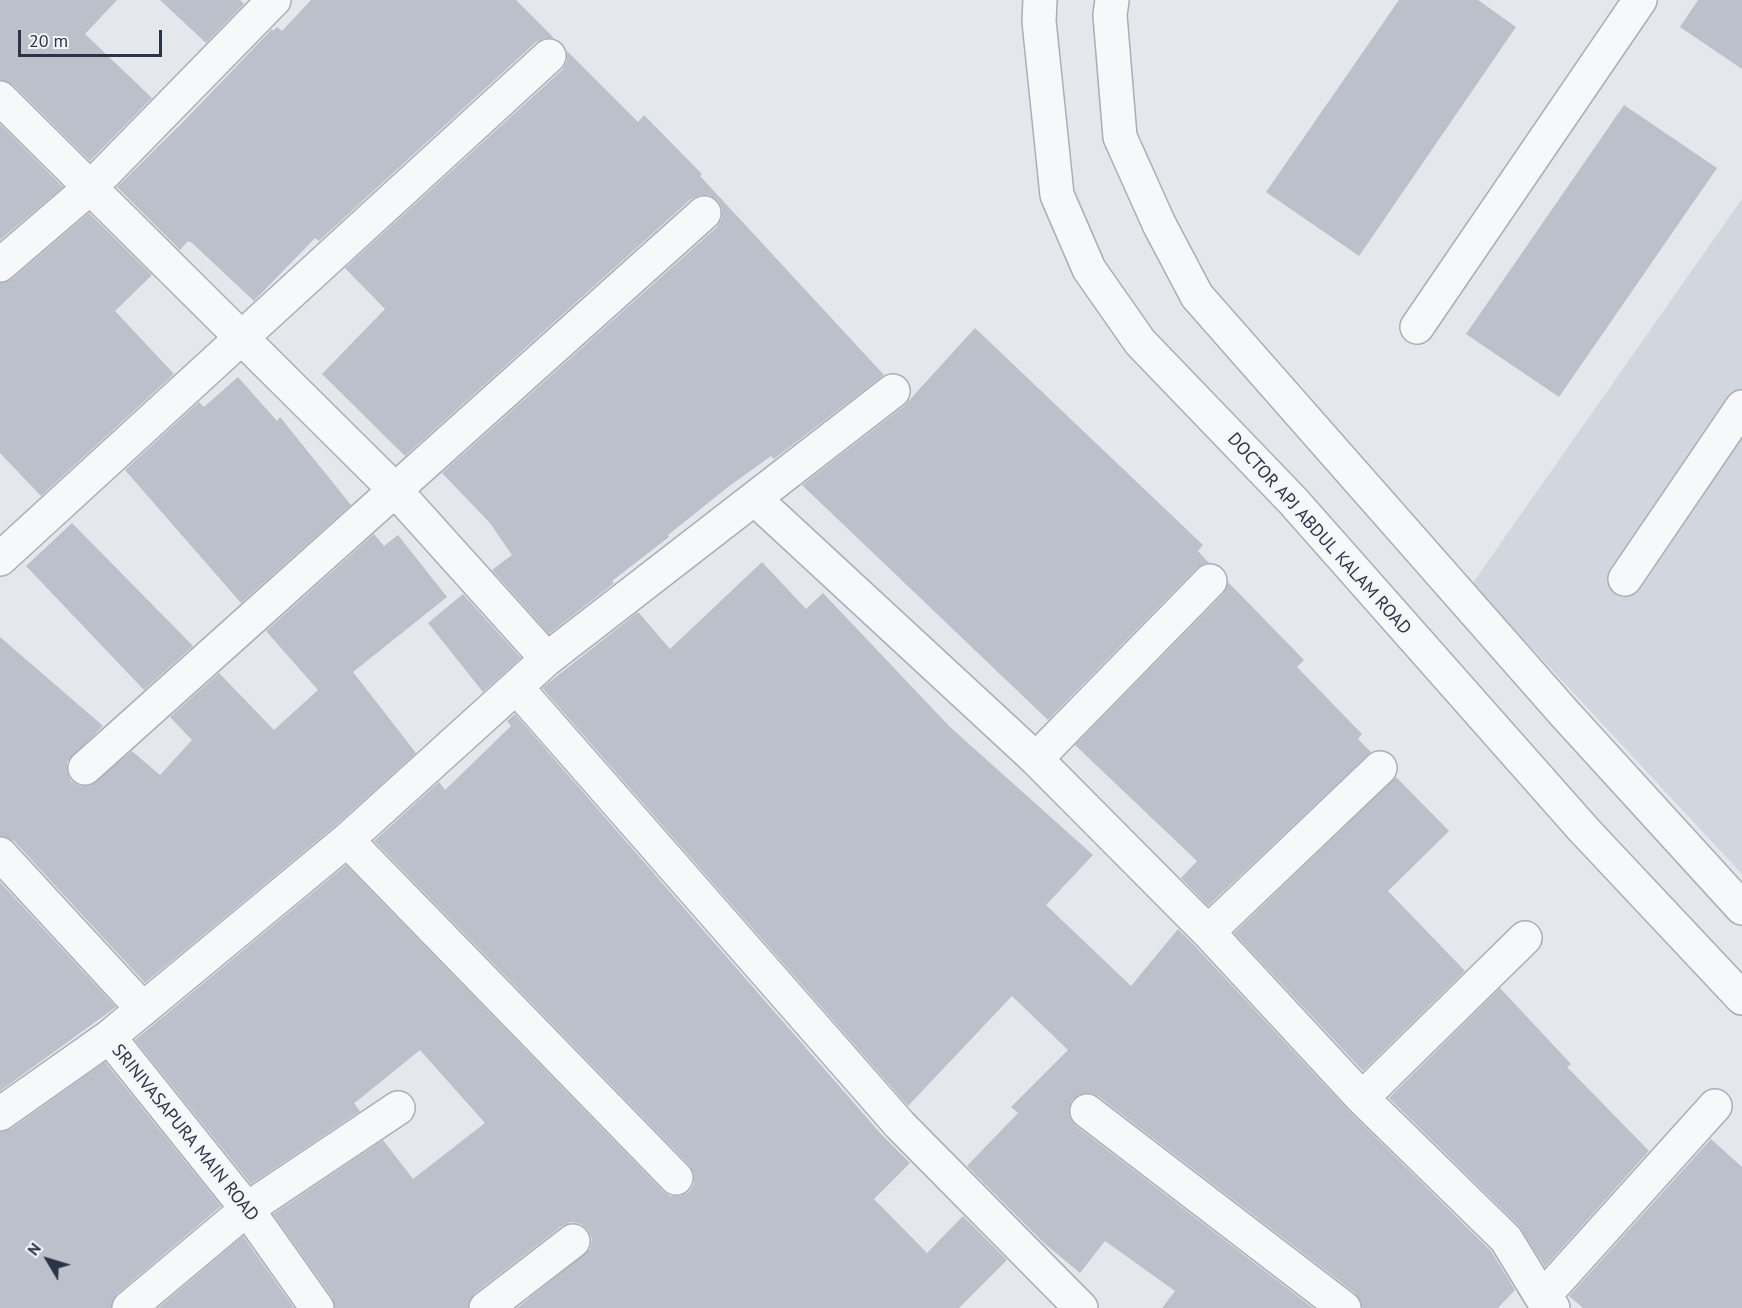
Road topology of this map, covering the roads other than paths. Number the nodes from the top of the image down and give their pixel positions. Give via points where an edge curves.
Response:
1 (274, 0) edge
2 (1040, 0) edge
3 (1112, 0) edge
4 (1640, 0) edge
5 (549, 56) dead end
6 (0, 98) edge
7 (92, 186) junction
8 (704, 213) dead end
9 (0, 265) edge
10 (1417, 327) dead end
11 (242, 337) junction
12 (893, 391) dead end
13 (1742, 406) edge
14 (395, 490) junction
15 (754, 499) junction
16 (0, 559) edge
17 (1625, 579) dead end
18 (1210, 581) dead end
19 (547, 659) junction
20 (517, 688) junction
21 (1036, 759) junction
22 (85, 768) dead end
23 (1380, 768) dead end
24 (347, 840) junction
25 (0, 854) edge
26 (1742, 908) edge
27 (1208, 932) junction
28 (1525, 938) dead end
29 (1742, 998) edge
30 (143, 1009) junction
31 (109, 1037) junction
32 (1362, 1098) junction
33 (1715, 1106) dead end
34 (398, 1108) dead end
35 (1087, 1111) dead end
36 (0, 1114) edge
37 (676, 1178) dead end
38 (247, 1209) junction
39 (573, 1241) dead end
40 (1548, 1303) edge
41 (129, 1308) edge
42 (316, 1308) edge
43 (486, 1308) edge
44 (1081, 1308) edge
45 (1344, 1308) edge

1 - 7 street
2 - 29 street, DOCTOR APJ ABDUL KALAM ROAD via 1057,195 1089,269 1133,333 1293,501 1584,830
3 - 26 street via 1120,137 1158,224 1197,296 1565,714
4 - 10 street
5 - 11 street
6 - 7 street
7 - 9 street
7 - 11 street
8 - 14 street
11 - 14 street
11 - 16 street
12 - 15 street
13 - 17 street
14 - 19 street
14 - 22 street
15 - 19 street
15 - 21 street
18 - 21 street
19 - 20 street
20 - 24 street
20 - 44 street via 900,1125
21 - 27 street
23 - 27 street
24 - 30 street
24 - 37 street
25 - 30 street
27 - 32 street
28 - 32 street
30 - 31 street
31 - 36 street, SRINIVASAPURA MAIN ROAD
31 - 38 street, SRINIVASAPURA MAIN ROAD
32 - 40 street via 1506,1239
33 - 40 street
34 - 38 street
35 - 45 street
38 - 41 street
38 - 42 street, SRINIVASAPURA MAIN ROAD
39 - 43 street

